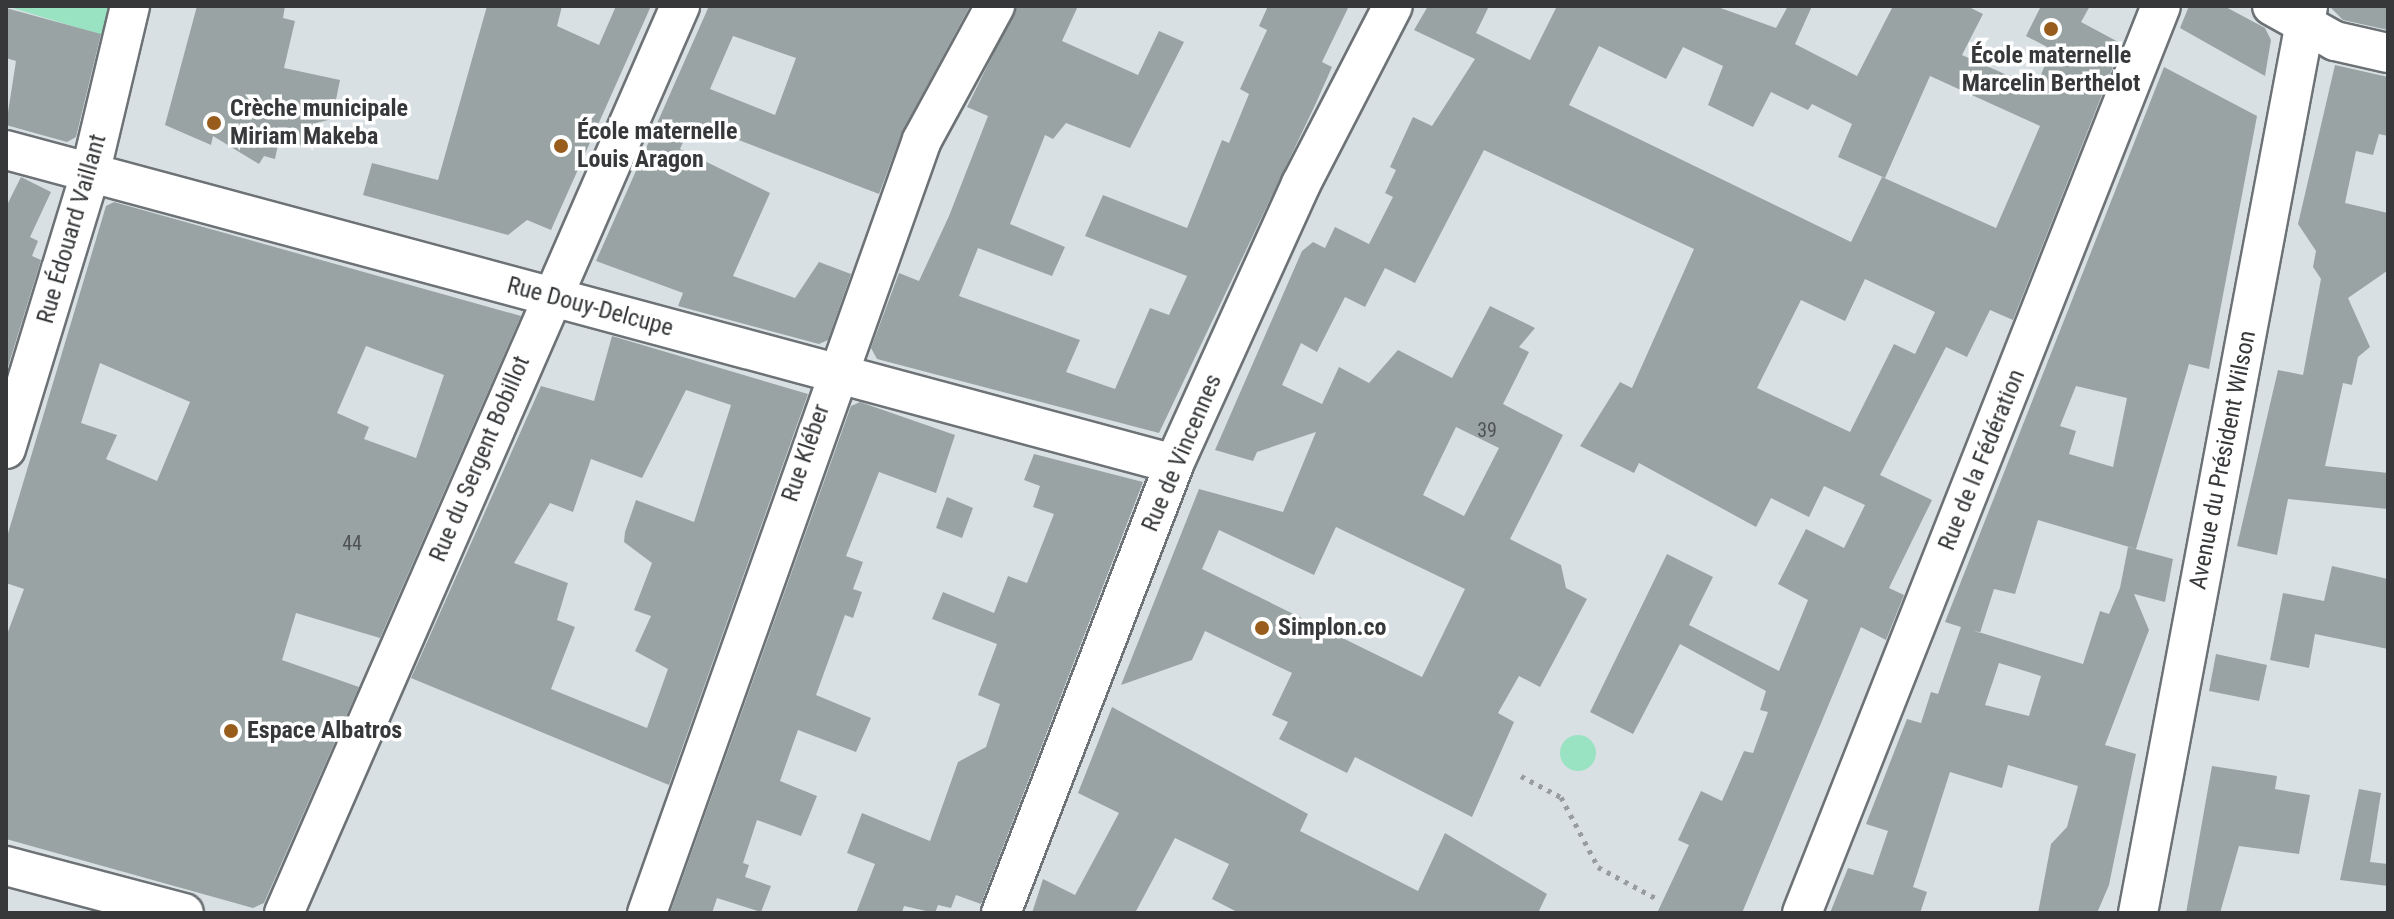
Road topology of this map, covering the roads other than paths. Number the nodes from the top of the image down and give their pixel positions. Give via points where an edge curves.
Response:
1 (130, 6) edge
2 (680, 6) edge
3 (995, 6) edge
4 (1393, 6) edge
5 (2161, 6) edge
6 (2272, 6) edge
7 (2306, 15) edge
8 (2388, 53) edge
9 (6, 150) edge
10 (90, 174) junction
11 (551, 296) junction
12 (833, 373) junction
13 (6, 449) edge
14 (1174, 464) junction
15 (6, 866) edge
16 (91, 901) edge
17 (184, 913) edge
18 (284, 913) edge
19 (647, 913) edge
20 (1001, 913) edge
21 (1802, 913) edge
22 (2138, 913) edge

1 - 10 street, Rue Édouard Vaillant
2 - 11 street, Rue du Sergent Bobillot
3 - 12 street, Rue Kléber via 922,140
4 - 14 street, Rue de Vincennes via 1301,184
5 - 21 street, Rue de la Fédération
6 - 7 street
7 - 8 street
7 - 22 street, Avenue du Président Wilson
9 - 10 street, Rue Douy-Delcupe
10 - 11 street, Rue Douy-Delcupe
10 - 13 street, Rue Édouard Vaillant
11 - 12 street, Rue Douy-Delcupe
11 - 18 street, Rue du Sergent Bobillot
12 - 14 street, Rue Douy-Delcupe
12 - 19 street, Rue Kléber
14 - 20 street, Rue de Vincennes
15 - 16 street
16 - 17 street

